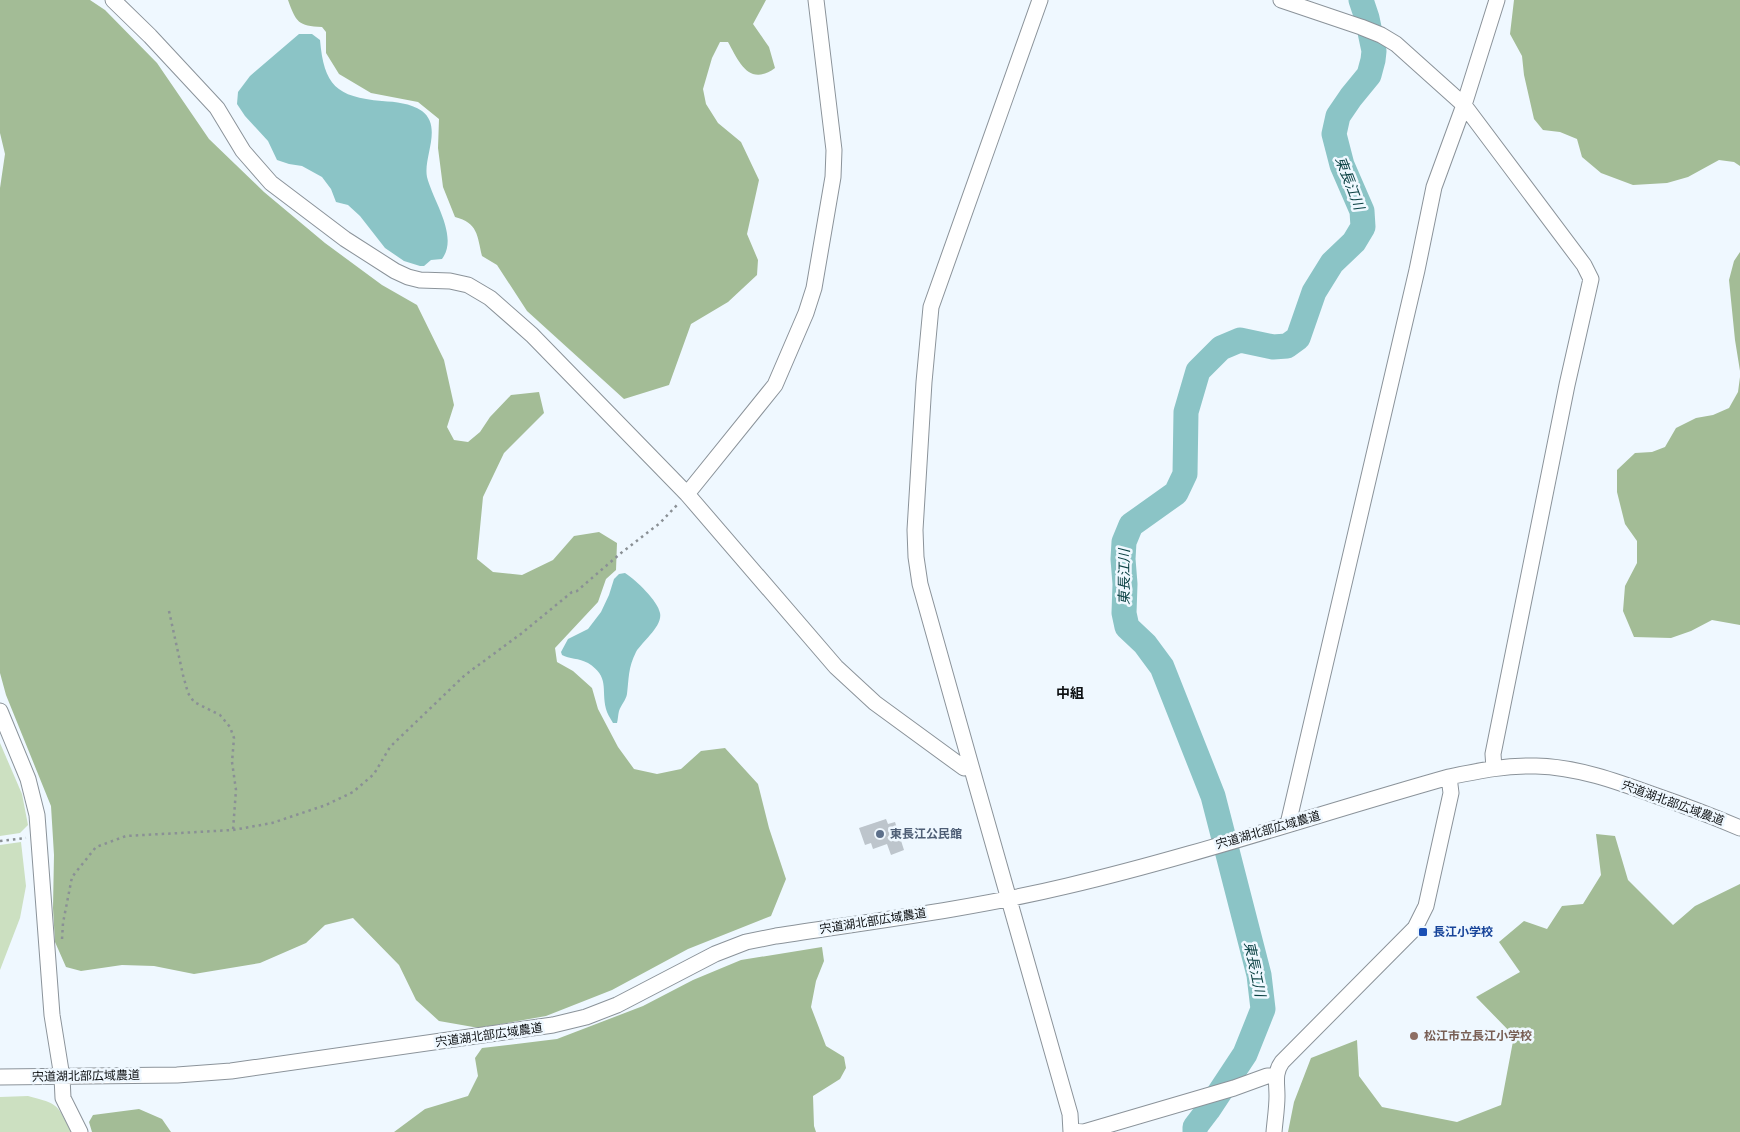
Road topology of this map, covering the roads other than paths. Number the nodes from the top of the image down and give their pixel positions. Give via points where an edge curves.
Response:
1 (113, 0) edge
2 (816, 0) edge
3 (1040, 0) edge
4 (1281, 0) edge
5 (1497, 0) edge
6 (1464, 105) junction
7 (687, 494) junction
8 (0, 711) edge
9 (970, 766) junction
10 (1494, 768) junction
11 (1449, 777) junction
12 (1288, 824) junction
13 (1740, 828) edge
14 (1010, 898) junction
15 (1276, 1076) junction
16 (0, 1077) edge
17 (62, 1077) junction
18 (80, 1132) edge
19 (1072, 1132) edge
20 (1274, 1132) edge

1 - 7 street via 217,108 243,151 271,183 345,239 408,278 468,285 490,298 532,334
2 - 7 street via 834,150 833,177 814,288 775,385
3 - 9 street via 931,307 927,336 916,557 920,584
4 - 6 street via 1381,35 1396,44
5 - 6 street
6 - 10 street via 1584,265 1591,279 1493,754
6 - 12 street via 1434,188
7 - 9 street via 836,667 875,703 964,768
8 - 17 street via 28,779 37,815 52,1015
9 - 14 street
10 - 11 street, 宍道湖北部広域農道
10 - 13 street, 宍道湖北部広域農道 via 1536,766 1585,772
11 - 12 street, 宍道湖北部広域農道
11 - 15 street via 1451,793 1426,906 1416,928 1282,1062
12 - 14 street, 宍道湖北部広域農道 via 1067,886
14 - 17 street, 宍道湖北部広域農道 via 746,942 716,954 617,1006 552,1025 231,1071
14 - 19 street via 1070,1114
15 - 19 street via 1267,1076 1084,1132
15 - 20 street
16 - 17 street, 宍道湖北部広域農道
17 - 18 street via 63,1098

